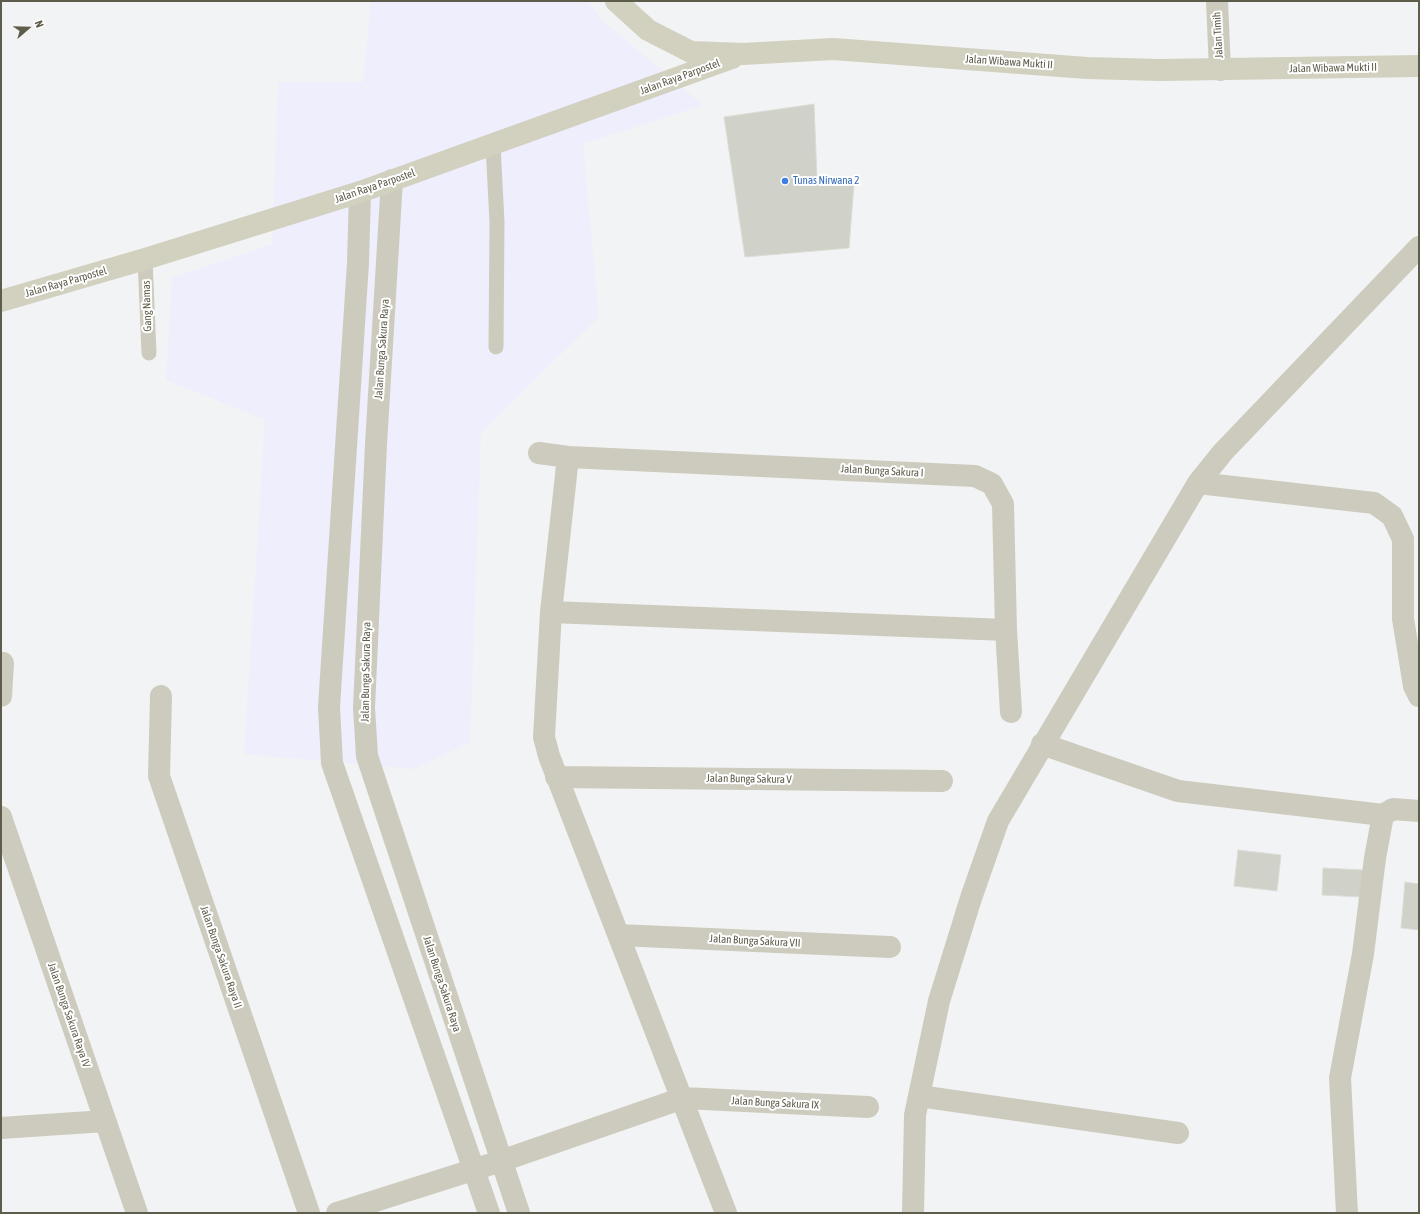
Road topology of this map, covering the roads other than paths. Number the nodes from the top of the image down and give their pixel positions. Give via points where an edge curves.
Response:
1 (616, 1) edge
2 (1217, 1) edge
3 (743, 54) junction
4 (1419, 66) edge
5 (1220, 70) junction
6 (493, 145) junction
7 (392, 180) junction
8 (360, 192) junction
9 (1419, 247) edge
10 (145, 259) junction
11 (1, 301) edge
12 (496, 346) dead end
13 (149, 353) dead end
14 (345, 444) junction
15 (376, 444) junction
16 (539, 453) dead end
17 (568, 457) junction
18 (1198, 484) junction
19 (551, 612) junction
20 (1006, 630) junction
21 (3, 663) dead end
22 (1, 696) edge
23 (161, 696) dead end
24 (1419, 696) edge
25 (329, 708) junction
26 (364, 708) junction
27 (1011, 712) dead end
28 (1042, 744) junction
29 (556, 777) junction
30 (942, 780) dead end
31 (1419, 811) edge
32 (1, 813) edge
33 (1383, 815) junction
34 (1, 817) edge
35 (619, 935) junction
36 (890, 947) dead end
37 (919, 1096) junction
38 (683, 1098) junction
39 (868, 1107) dead end
40 (105, 1121) junction
41 (1, 1128) edge
42 (1178, 1133) dead end
43 (501, 1161) junction
44 (472, 1168) junction
45 (137, 1213) edge
46 (308, 1213) edge
47 (337, 1213) edge
48 (489, 1213) edge
49 (519, 1213) edge
50 (726, 1213) edge
51 (913, 1213) edge
52 (1347, 1213) edge

1 - 3 main road, Jalan Wibawa Mukti II via 648,30 691,52
2 - 5 street, Jalan Timih
3 - 5 main road, Jalan Wibawa Mukti II via 833,49 1086,68
3 - 6 main road, Jalan Raya Parpostel
4 - 5 main road, Jalan Wibawa Mukti II
6 - 7 main road, Jalan Raya Parpostel
6 - 12 lane via 497,222
7 - 8 main road, Jalan Raya Parpostel
7 - 15 street, Jalan Bunga Sakura Raya
8 - 10 main road, Jalan Raya Parpostel
8 - 14 street via 358,263
9 - 18 street via 1223,452
10 - 11 main road, Jalan Raya Parpostel
10 - 13 lane, Gang Namas
14 - 15 street
14 - 25 street
15 - 26 street, Jalan Bunga Sakura Raya
16 - 17 street, Jalan Bunga Sakura I
17 - 19 street
17 - 20 street, Jalan Bunga Sakura I via 975,476 992,484 1003,504
18 - 24 street via 1374,503 1392,516 1403,539 1403,619 1414,686
18 - 28 street
19 - 20 street
19 - 29 street via 544,737
20 - 27 street, Jalan Bunga Sakura I
21 - 22 street
23 - 46 street, Jalan Bunga Sakura Raya II via 159,776
25 - 26 street
25 - 44 street via 332,764
26 - 43 street, Jalan Bunga Sakura Raya via 367,756
28 - 33 street via 1178,792
28 - 37 street via 998,821 970,898 939,1001
29 - 30 street, Jalan Bunga Sakura V
29 - 35 street
31 - 33 street via 1393,809
32 - 34 street, Jalan Bunga Sakura Raya IV
33 - 52 street via 1374,858 1363,954 1340,1078
34 - 40 street, Jalan Bunga Sakura Raya IV
35 - 36 street, Jalan Bunga Sakura VII
35 - 38 street
37 - 42 street
37 - 51 street via 915,1115
38 - 39 street, Jalan Bunga Sakura IX
38 - 43 street
38 - 50 street
40 - 41 street
40 - 45 street, Jalan Bunga Sakura Raya IV
43 - 44 street
43 - 49 street, Jalan Bunga Sakura Raya
44 - 47 street
44 - 48 street

